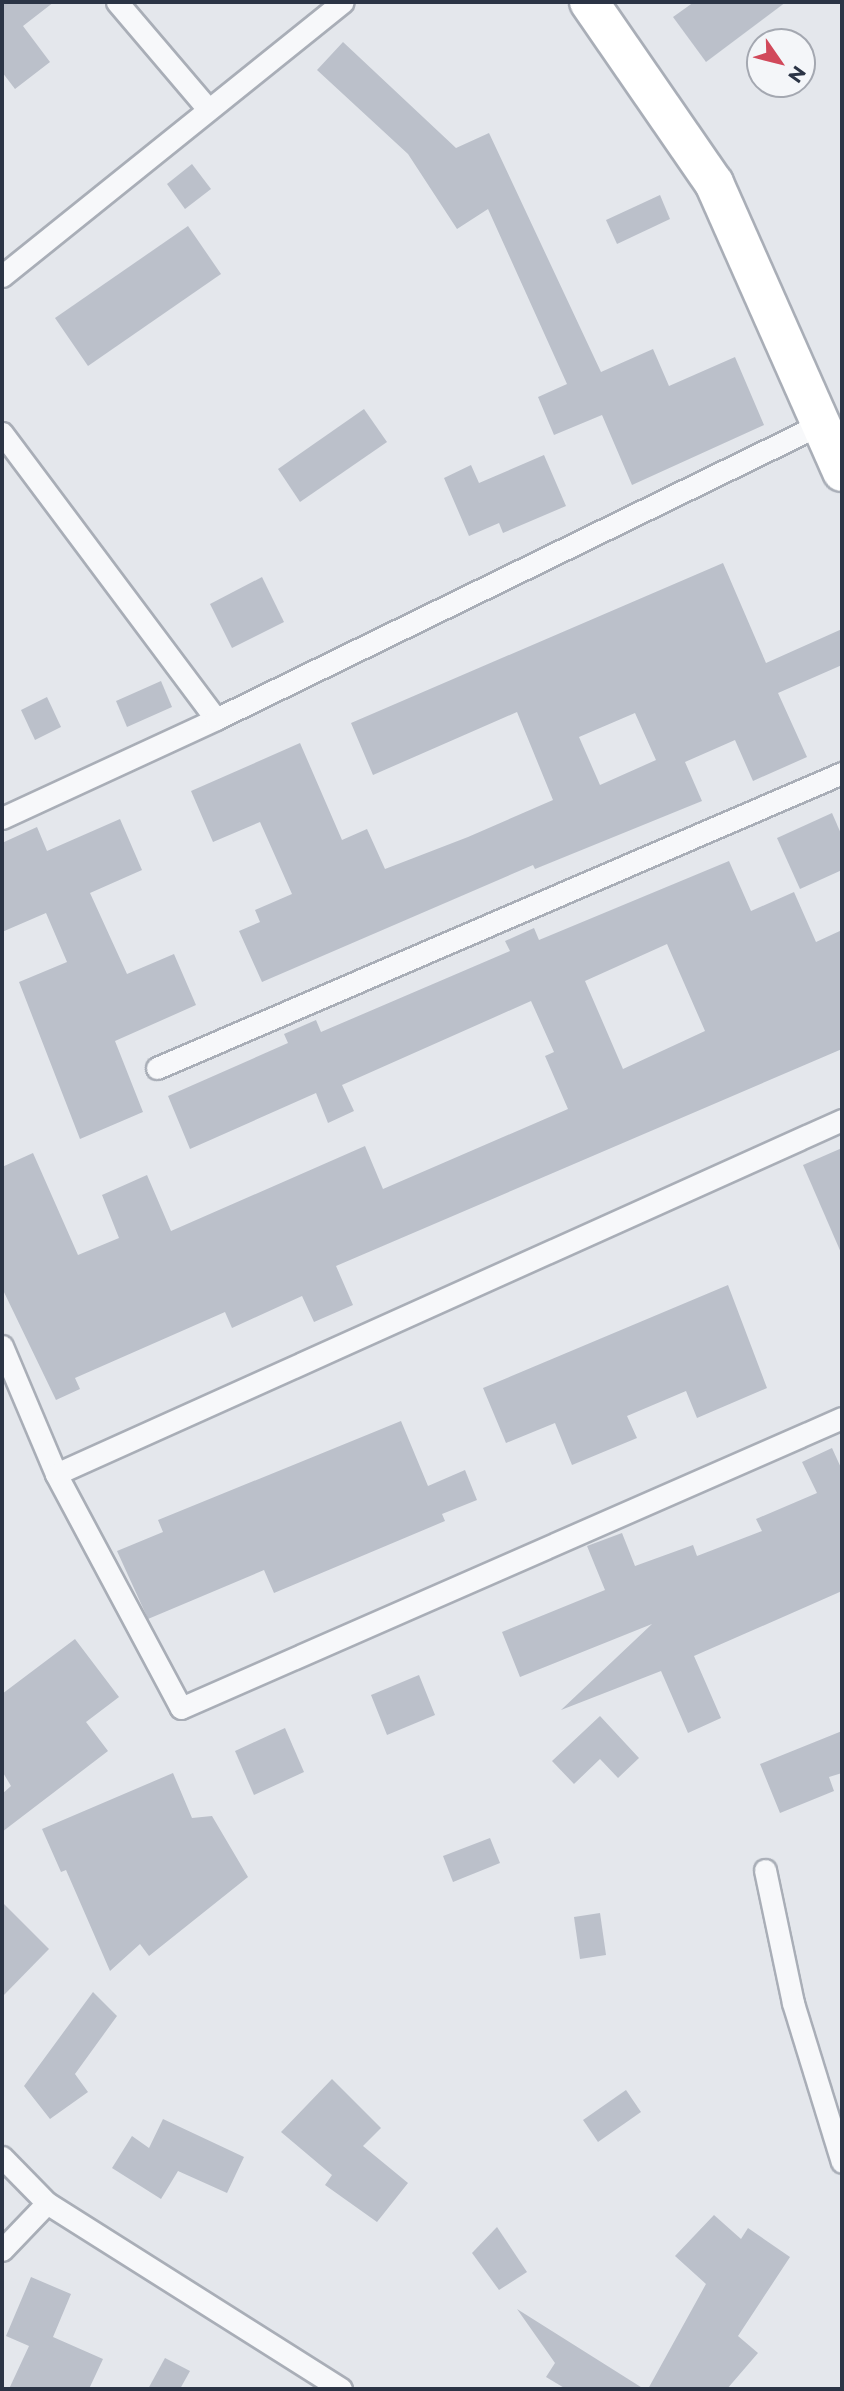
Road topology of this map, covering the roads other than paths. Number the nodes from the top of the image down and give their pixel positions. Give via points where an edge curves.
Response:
1 (117, 2) edge
2 (344, 2) edge
3 (589, 2) edge
4 (208, 108) junction
5 (2, 276) edge
6 (823, 423) junction
7 (2, 433) edge
8 (842, 472) edge
9 (216, 719) junction
10 (842, 773) edge
11 (2, 818) edge
12 (157, 1068) dead end
13 (842, 1120) edge
14 (2, 1346) edge
15 (842, 1418) edge
16 (57, 1474) junction
17 (765, 1870) dead end
18 (2, 2157) edge
19 (842, 2162) edge
20 (47, 2203) junction
21 (2, 2250) edge
22 (341, 2389) edge

1 - 4 lane
2 - 4 lane
3 - 6 main road via 714,183
4 - 5 lane
6 - 8 main road
6 - 9 lane
7 - 9 lane
9 - 11 lane
10 - 12 lane
13 - 16 lane
14 - 16 lane
15 - 16 lane via 181,1708
17 - 19 lane via 793,2003
18 - 20 lane
20 - 21 lane
20 - 22 lane

